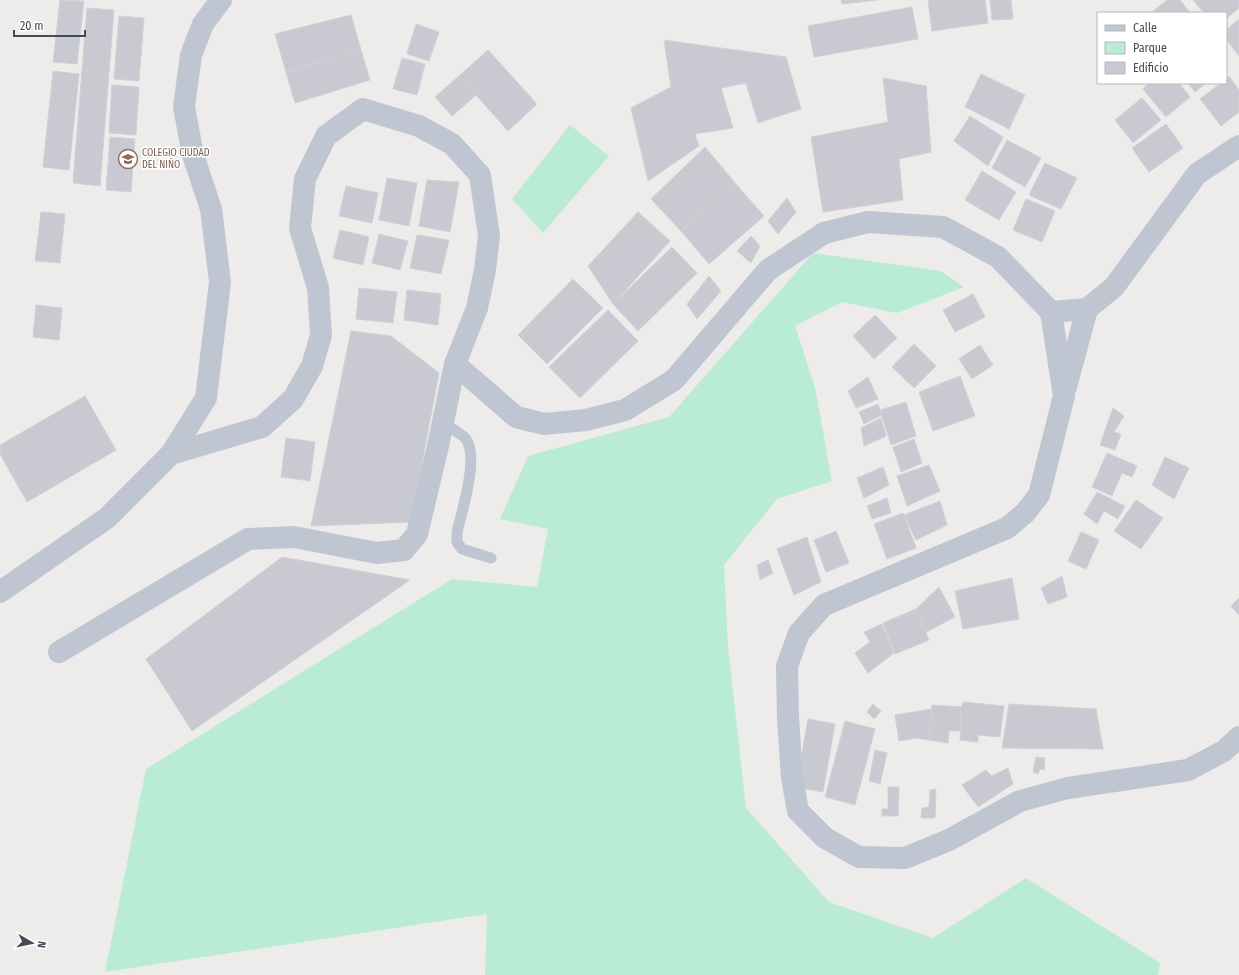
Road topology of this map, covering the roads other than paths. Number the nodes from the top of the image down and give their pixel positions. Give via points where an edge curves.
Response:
1 (221, 0) edge
2 (1239, 146) edge
3 (1087, 309) junction
4 (1051, 312) junction
5 (455, 364) junction
6 (1064, 396) junction
7 (443, 423) junction
8 (171, 454) junction
9 (491, 558) dead end
10 (0, 592) edge
11 (59, 652) dead end
12 (1239, 737) edge

1 - 8 street via 203,24 191,55 184,107 193,155 211,209 220,282 206,398
2 - 3 street via 1197,174 1114,287
3 - 4 street
3 - 6 street
4 - 5 street via 998,258 942,227 868,222 824,233 768,270 674,380 625,410 586,420 544,424 516,417
4 - 6 street
5 - 7 street
5 - 8 street via 477,308 485,270 489,236 480,175 452,144 418,126 363,109 326,136 305,179 300,228 318,288 321,335 312,366 293,399 262,427
6 - 12 street via 1039,495 1026,513 1007,528 824,605 799,633 787,666 792,771 798,811 825,838 859,858 905,858 949,840 1020,801 1068,788 1188,770 1224,751
7 - 9 lane via 466,439 469,452 471,471 457,542 462,549
7 - 11 street via 417,534 404,550 377,553 294,537 248,539
8 - 10 street via 107,518

